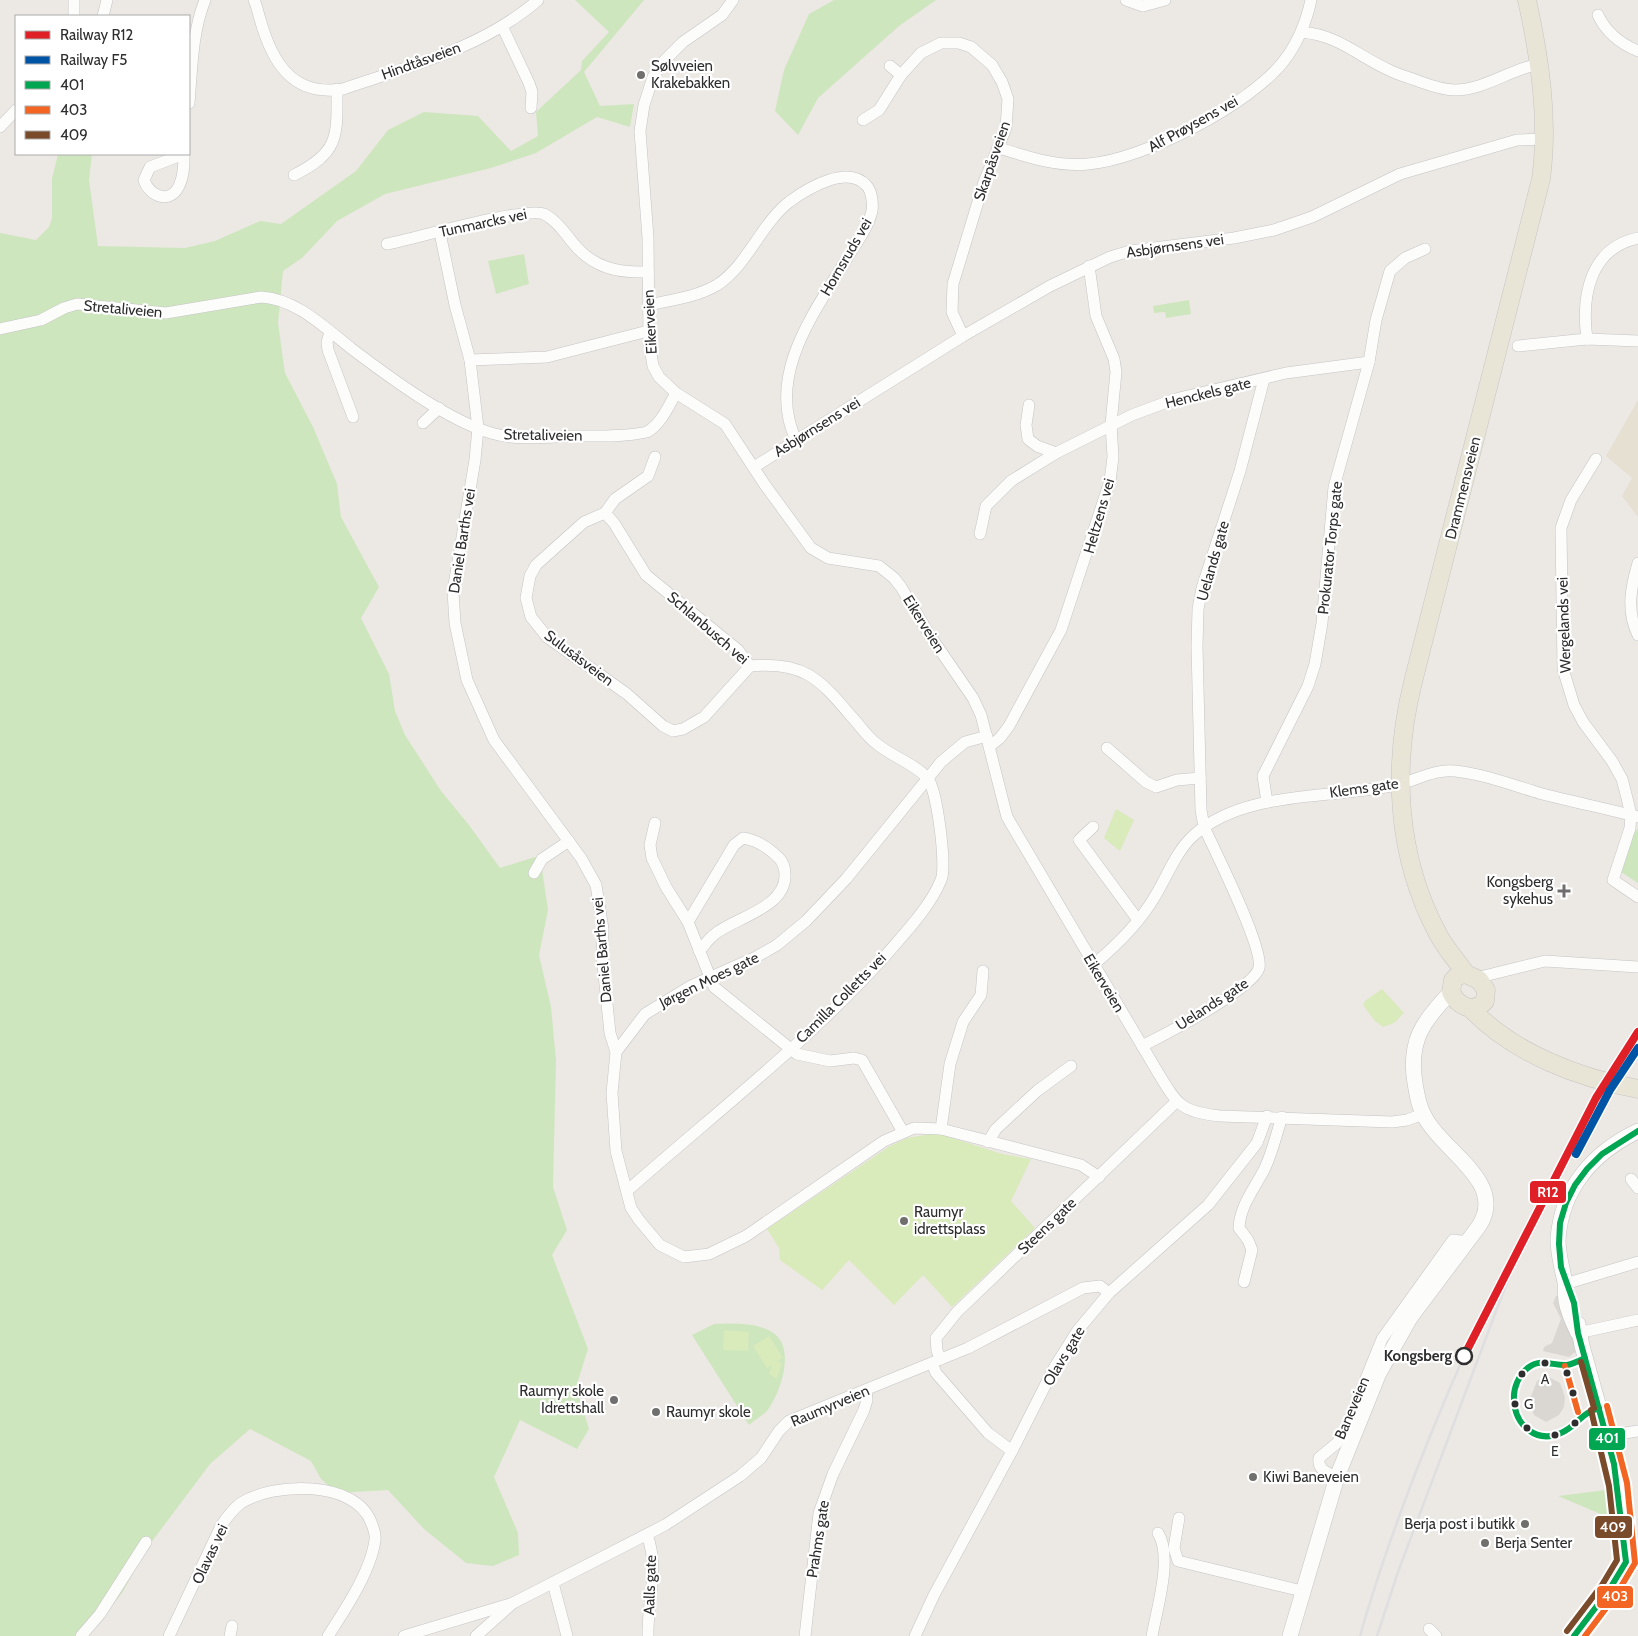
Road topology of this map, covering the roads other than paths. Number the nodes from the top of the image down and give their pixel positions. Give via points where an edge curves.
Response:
1 (74, 0) edge
2 (107, 0) edge
3 (205, 0) edge
4 (538, 0) edge
5 (733, 0) edge
6 (1126, 0) edge
7 (1165, 0) edge
8 (1311, 0) edge
9 (1521, 0) edge
10 (1527, 0) edge
11 (255, 1) edge
12 (74, 15) edge
13 (103, 15) edge
14 (1598, 15) dead end
15 (502, 26) junction
16 (1302, 32) junction
17 (1533, 36) junction
18 (1638, 51) edge
19 (1539, 64) junction
20 (890, 66) dead end
21 (901, 75) junction
22 (337, 90) junction
23 (190, 91) edge
24 (531, 108) dead end
25 (15, 111) edge
26 (862, 120) dead end
27 (0, 127) edge
28 (1545, 139) junction
29 (999, 148) junction
30 (294, 175) dead end
31 (440, 233) junction
32 (1638, 238) edge
33 (387, 244) dead end
34 (1425, 249) dead end
35 (1089, 266) junction
36 (648, 272) junction
37 (648, 305) junction
38 (0, 329) edge
39 (648, 331) junction
40 (330, 332) junction
41 (963, 336) junction
42 (1588, 339) junction
43 (1638, 341) edge
44 (1518, 346) dead end
45 (470, 360) junction
46 (1369, 362) junction
47 (1264, 379) junction
48 (676, 393) junction
49 (1029, 405) dead end
50 (439, 408) junction
51 (354, 417) dead end
52 (423, 423) dead end
53 (1110, 424) junction
54 (478, 428) junction
55 (796, 440) junction
56 (1056, 453) junction
57 (655, 457) dead end
58 (1596, 459) dead end
59 (754, 467) junction
60 (605, 513) junction
61 (980, 534) dead end
62 (1638, 563) edge
63 (1638, 635) edge
64 (750, 666) junction
65 (989, 741) junction
66 (1108, 748) dead end
67 (1200, 778) junction
68 (928, 779) junction
69 (1400, 784) junction
70 (1267, 802) junction
71 (1635, 816) edge
72 (655, 823) dead end
73 (1093, 827) dead end
74 (1204, 827) junction
75 (569, 841) junction
76 (534, 874) dead end
77 (1638, 897) edge
78 (1138, 920) junction
79 (688, 922) junction
80 (699, 951) junction
81 (1093, 964) junction
82 (1638, 967) edge
83 (982, 971) dead end
84 (708, 978) junction
85 (1468, 991) junction
86 (1142, 1046) junction
87 (790, 1048) junction
88 (616, 1052) junction
89 (1071, 1066) dead end
90 (1638, 1077) edge
91 (1613, 1083) junction
92 (1638, 1089) edge
93 (1177, 1101) junction
94 (1423, 1114) junction
95 (1267, 1116) junction
96 (1282, 1117) junction
97 (941, 1129) junction
98 (1638, 1131) edge
99 (903, 1132) junction
100 (988, 1142) junction
101 (1099, 1176) junction
102 (627, 1192) junction
103 (1467, 1242) junction
104 (1638, 1262) edge
105 (1244, 1282) dead end
106 (1565, 1284) junction
107 (1109, 1293) junction
108 (1638, 1320) edge
109 (1578, 1333) junction
110 (936, 1361) junction
111 (866, 1391) junction
112 (1638, 1431) edge
113 (1607, 1436) junction
114 (1012, 1451) junction
115 (1337, 1477) junction
116 (1179, 1518) dead end
117 (1158, 1533) dead end
118 (648, 1535) junction
119 (146, 1542) dead end
120 (1626, 1562) junction
121 (1638, 1565) edge
122 (553, 1584) junction
123 (1302, 1591) junction
124 (513, 1603) junction
125 (81, 1636) edge
126 (169, 1636) edge
127 (330, 1636) edge
128 (404, 1636) edge
129 (476, 1636) edge
130 (567, 1636) edge
131 (648, 1636) edge
132 (805, 1636) edge
133 (915, 1636) edge
134 (1152, 1636) edge
135 (1290, 1636) edge
136 (1574, 1636) edge

1 - 12 street
2 - 13 street
3 - 23 street via 198,17
4 - 15 street, Hindtåsveien
5 - 36 street, Eikerveien via 722,16 683,42 664,60 653,77 644,105 640,131
6 - 7 street via 1143,6
8 - 16 street, Alf Prøysens vei
9 - 17 main road, Drammensveien
10 - 17 main road, Drammensveien
11 - 22 street, Hindtåsveien via 270,48 286,73 307,87
14 - 18 street via 1602,24 1622,44
15 - 22 street, Hindtåsveien via 441,55
15 - 24 street via 529,83
16 - 19 street via 1345,44 1390,71 1453,90 1467,89
16 - 29 street, Alf Prøysens vei via 1276,70 1246,95 1196,126 1145,151 1075,165 1057,164
17 - 19 main road, Drammensveien
19 - 28 main road, Drammensveien
20 - 21 street
21 - 26 street, Skarpåsveien via 880,110
21 - 29 street, Skarpåsveien via 921,53 941,43 959,43 984,56 1002,82 1008,99 1006,128
22 - 30 street via 333,144 320,160
25 - 27 street
28 - 35 street, Asbjørnsens vei via 1517,140 1400,174 1312,217 1274,230 1130,250
28 - 69 main road, Drammensveien via 1541,179 1528,236 1410,695 1400,748
29 - 41 street, Skarpåsveien via 984,182 953,284 952,312
31 - 33 street, Tunmarcks vei
31 - 36 street, Tunmarcks vei via 503,216 543,213 588,259 600,266
31 - 45 street, Daniel Barths vei
32 - 42 street via 1606,253 1594,269 1587,290 1585,325
34 - 46 street, Prokurator Torps gate via 1390,270 1376,320
35 - 41 street, Asbjørnsens vei
35 - 53 street, Heltzens vei via 1096,316 1114,358 1116,372
36 - 37 street, Eikerveien
37 - 39 street, Eikerveien
37 - 55 street, Hornsruds vei via 698,294 719,284 790,202 833,180 846,176 860,179 869,189 872,200 866,228 818,306 798,343 792,363 787,411
38 - 40 street, Stretaliveien via 41,320 77,304 166,313 261,297 295,306
39 - 45 street via 547,357
39 - 48 street, Eikerveien via 653,366 659,377
40 - 50 street, Stretaliveien
40 - 51 street via 328,350
41 - 55 street, Asbjørnsens vei
42 - 43 street
42 - 44 street
45 - 54 street, Daniel Barths vei
46 - 47 street, Henckels gate
46 - 70 street, Prokurator Torps gate via 1334,487 1322,623 1315,664 1308,686 1263,776
47 - 53 street, Henckels gate via 1174,399
47 - 67 street, Uelands gate via 1198,609
48 - 54 street, Stretaliveien via 655,427 637,434 513,436 492,434
48 - 59 street, Eikerveien via 725,424
49 - 56 street via 1028,438 1037,446
50 - 52 street
50 - 54 street, Stretaliveien
53 - 56 street, Henckels gate
53 - 65 street, Heltzens vei via 1113,457 1110,481 1069,608 1047,659 1020,708 1000,738
54 - 75 street, Daniel Barths vei via 453,590 455,623 467,680 494,740
55 - 59 street, Asbjørnsens vei
56 - 61 street, Henckels gate via 993,496 986,506
57 - 60 street, Sulusåsveien via 648,476 615,499
58 - 71 street, Wergelands vei via 1572,500 1561,528 1563,670 1574,705 1622,779
59 - 65 street, Eikerveien via 812,548 828,558 879,566 894,578 973,698
60 - 64 street, Schlanbusch vei via 646,575 738,650
60 - 64 street, Sulusåsveien via 584,522 548,553 530,576 526,598 532,617 547,637 628,694 663,726 673,730 688,727 704,716
62 - 63 street via 1630,606
64 - 68 street, Schlanbusch vei via 787,666 810,676 837,699 869,738
65 - 68 street, Jørgen Moes gate via 965,742 941,762
65 - 81 street, Eikerveien via 1007,817
66 - 67 street via 1156,787 1177,780
67 - 74 street, Uelands gate
68 - 84 street, Jørgen Moes gate via 846,879 806,922 756,957
68 - 87 street, Camilla Colletts vei via 944,854 940,882 901,938 858,986
69 - 70 street, Klems gate
69 - 71 street, Klems gate via 1436,772 1454,771
69 - 85 main road, Drammensveien via 1404,831 1412,870 1423,903
70 - 74 street, Klems gate via 1244,808
71 - 77 street, Wergelands vei via 1613,880
72 - 79 street via 650,845 652,858
73 - 78 street via 1079,840
74 - 78 street, Klems gate via 1180,852
74 - 86 street, Uelands gate via 1251,934 1260,966 1252,980
75 - 76 street via 542,859
75 - 88 street, Daniel Barths vei via 596,885 603,929 602,955 610,1033
78 - 81 street, Klems gate
79 - 80 street
79 - 80 street via 734,844 743,838 761,843 785,867 786,879 779,893 764,907 715,934
80 - 84 street
81 - 86 street, Eikerveien
82 - 85 street via 1544,961 1513,968
83 - 97 street via 981,995 963,1022 953,1056
84 - 87 street via 722,996
84 - 88 street, Jørgen Moes gate via 659,1003 645,1014
85 - 91 main road, Drammensveien via 1483,1021 1529,1050 1579,1074
85 - 94 main road via 1437,1005 1417,1038 1413,1060
86 - 93 street, Eikerveien
87 - 99 street via 815,1060 862,1060
87 - 102 street, Camilla Colletts vei
88 - 102 street via 613,1125 616,1152
89 - 100 street via 1037,1091 996,1129
90 - 91 main road, Drammensveien
91 - 92 main road, Drammensveien
93 - 95 street, Eikerveien via 1196,1113
93 - 101 street, Steens gate
94 - 96 street, Eikerveien via 1392,1122
94 - 103 main road, Baneveien via 1485,1193 1483,1220
95 - 96 street, Eikerveien
95 - 107 street, Olavs gate via 1257,1144 1208,1205
96 - 105 street via 1265,1168 1245,1203 1239,1222 1239,1228 1252,1250
97 - 99 street via 925,1127
97 - 100 street
98 - 106 main road via 1597,1156 1570,1193 1558,1241
99 - 102 street via 859,1157 746,1236 709,1254 684,1257 660,1245 631,1208
100 - 101 street via 1081,1165
101 - 110 street, Steens gate via 940,1331
103 - 115 main road, Baneveien via 1390,1350
103 - 115 street, Baneveien via 1453,1240 1382,1339 1343,1435 1319,1458 1321,1469
104 - 106 street
106 - 109 main road via 1573,1299
107 - 110 street, Raumyrveien via 1100,1286 1082,1288 968,1348
107 - 114 street, Olavs gate via 1078,1330 1054,1368
108 - 109 street
109 - 113 main road
110 - 111 street, Raumyrveien
110 - 114 street via 936,1373 988,1433
111 - 118 street, Raumyrveien via 789,1421 752,1466
111 - 132 street, Prahms gate via 864,1410 833,1474 819,1513
112 - 113 street
113 - 120 street via 1618,1484
114 - 133 street, Olavs gate
115 - 123 main road, Baneveien
116 - 123 street via 1174,1548 1178,1561
117 - 134 street via 1163,1542 1164,1571
118 - 122 street, Raumyrveien
118 - 131 street, Aalls gate via 654,1556 654,1572
119 - 125 street via 100,1614
120 - 121 street
120 - 136 street
122 - 124 street, Raumyrveien
122 - 130 street
123 - 135 main road, Baneveien
124 - 128 street
124 - 129 street, Raumyrveien
126 - 127 street, Olavas vei via 221,1526 232,1510 243,1502 272,1492 310,1489 340,1493 354,1499 368,1515 375,1539 369,1560

